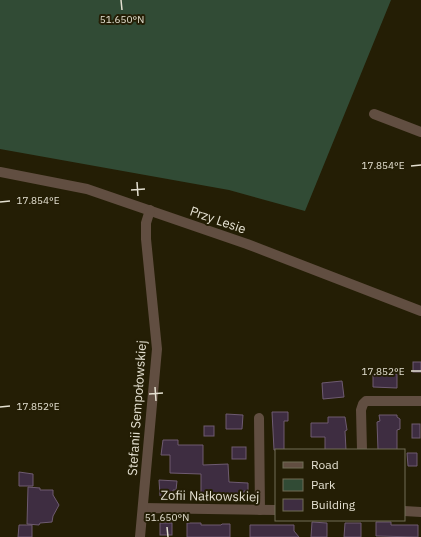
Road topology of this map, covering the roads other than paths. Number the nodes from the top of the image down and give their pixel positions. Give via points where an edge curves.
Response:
1 (374, 114) dead end
2 (421, 132) edge
3 (0, 172) edge
4 (150, 210) junction
5 (421, 311) edge
6 (421, 401) edge
7 (259, 418) dead end
8 (362, 449) edge
9 (143, 508) junction
10 (260, 510) junction
11 (275, 510) edge
12 (405, 512) edge
13 (421, 512) edge
14 (140, 537) edge

1 - 2 street
3 - 4 street, Przy Lesie via 87,190
4 - 5 street, Przy Lesie via 247,244
4 - 9 street, Stefanii Sempołowskiej via 146,223 146,239 157,349
6 - 8 street via 366,401 361,410
7 - 10 street
9 - 10 street, Zofii Nałkowskiej
9 - 14 street, Stefanii Sempołowskiej
10 - 11 street, Zofii Nałkowskiej
12 - 13 street

